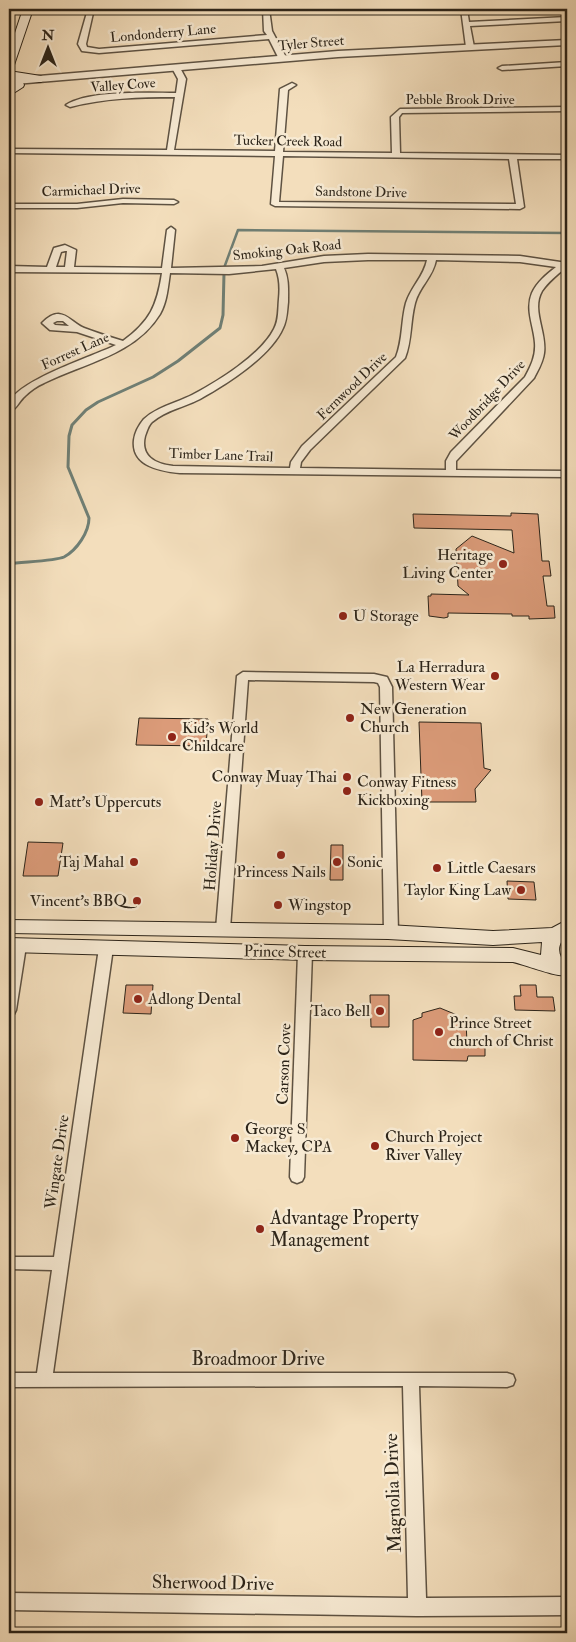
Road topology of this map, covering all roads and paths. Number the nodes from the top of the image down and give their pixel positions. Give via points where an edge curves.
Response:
1 (28, 9) edge
2 (158, 9) edge
3 (266, 9) edge
4 (464, 9) edge
5 (91, 10) edge
6 (567, 19) edge
7 (466, 24) junction
8 (270, 37) junction
9 (567, 42) edge
10 (470, 47) junction
11 (283, 59) junction
12 (567, 64) edge
13 (176, 68) junction
14 (502, 68) dead end
15 (58, 78) junction
16 (41, 79) joint
17 (11, 81) edge
18 (292, 85) dead end
19 (179, 95) junction
20 (70, 105) dead end
21 (567, 109) edge
22 (9, 151) edge
23 (170, 153) junction
24 (279, 154) junction
25 (396, 155) junction
26 (513, 156) junction
27 (567, 157) edge
28 (174, 202) dead end
29 (9, 206) edge
30 (171, 230) dead end
31 (432, 258) junction
32 (279, 266) junction
33 (565, 266) edge
34 (9, 269) edge
35 (51, 269) junction
36 (68, 269) junction
37 (165, 270) junction
38 (78, 329) dead end
39 (123, 344) junction
40 (9, 409) edge
41 (295, 471) junction
42 (450, 472) junction
43 (567, 474) edge
44 (9, 926) edge
45 (563, 928) edge
46 (214, 929) junction
47 (371, 932) junction
48 (390, 932) junction
49 (14, 946) edge
50 (106, 948) junction
51 (131, 948) junction
52 (304, 953) junction
53 (327, 953) junction
54 (563, 972) edge
55 (9, 1010) edge
56 (297, 1177) dead end
57 (9, 1263) edge
58 (60, 1264) junction
59 (411, 1379) junction
60 (9, 1380) edge
61 (507, 1380) dead end
62 (44, 1381) junction
63 (9, 1602) edge
64 (567, 1606) edge
65 (417, 1607) junction

1 - 17 main road
2 - 5 street
3 - 8 street via 266,27
4 - 7 street
5 - 8 street, Londonderry Lane via 82,44 88,50
6 - 7 street
7 - 10 street
8 - 11 street
9 - 10 street, Tyler Street
10 - 11 street, Tyler Street
11 - 13 street, Tyler Street
12 - 14 street
13 - 15 street, Tyler Street
13 - 19 street via 182,79
15 - 16 street, Tyler Street
15 - 17 street, Tyler Street
16 - 17 main road via 20,77
18 - 24 street, Sandstone Drive via 284,90
19 - 20 street, Valley Cove via 125,96 84,100
19 - 23 street
21 - 25 street, Pebble Brook Drive via 400,111 395,117
22 - 23 street, Tucker Creek Road
23 - 24 street, Tucker Creek Road
24 - 25 street, Tucker Creek Road
24 - 26 street, Sandstone Drive via 275,204 520,207
25 - 26 street, Tucker Creek Road
26 - 27 street, Tucker Creek Road
28 - 29 street, Carmichael Drive
30 - 37 street, Forrest Lane
31 - 32 street, Smoking Oak Road via 340,258
31 - 33 street, Smoking Oak Road via 520,259
31 - 41 street, Fernwood Drive via 430,269 409,307 408,338 400,358 306,448 296,462
32 - 37 street, Smoking Oak Road via 238,270
32 - 41 street, Timber Lane Trail via 283,273 283,310 278,329 269,343 215,386 149,421 141,434 139,450 147,462 172,470
33 - 42 street, Woodbridge Drive via 543,284 535,299 540,343 538,364 529,378 455,454
34 - 35 street, Smoking Oak Road
35 - 36 street, Smoking Oak Road
35 - 36 street via 57,250 65,248 72,250
36 - 37 street, Smoking Oak Road
37 - 39 street, Forrest Lane via 156,312 145,327
38 - 39 street
39 - 40 street, Forrest Lane via 35,385 16,399
41 - 42 street, Timber Lane Trail
42 - 43 street, Timber Lane Trail
44 - 46 main road, Prince Street
45 - 48 main road, Prince Street via 525,939
45 - 54 main road via 549,943 549,954
46 - 47 main road, Prince Street
46 - 48 street, Holiday Drive via 242,676 381,679 384,682
46 - 50 main road via 185,936 122,936
46 - 51 main road via 195,941 144,941
47 - 48 main road, Prince Street
47 - 52 main road via 358,940 313,942
48 - 53 main road via 381,943 339,946
49 - 50 main road, Prince Street
49 - 55 street
50 - 51 main road, Prince Street
50 - 58 street, Wingate Drive
51 - 52 main road, Prince Street
52 - 53 main road, Prince Street
52 - 56 street, Carson Cove
53 - 54 main road, Prince Street via 513,956 539,961
57 - 58 street
58 - 62 street, Wingate Drive
59 - 61 street, Broadmoor Drive
59 - 62 street, Broadmoor Drive
59 - 65 street, Magnolia Drive
60 - 62 street, Broadmoor Drive
63 - 65 street, Sherwood Drive
64 - 65 street, Sherwood Drive

